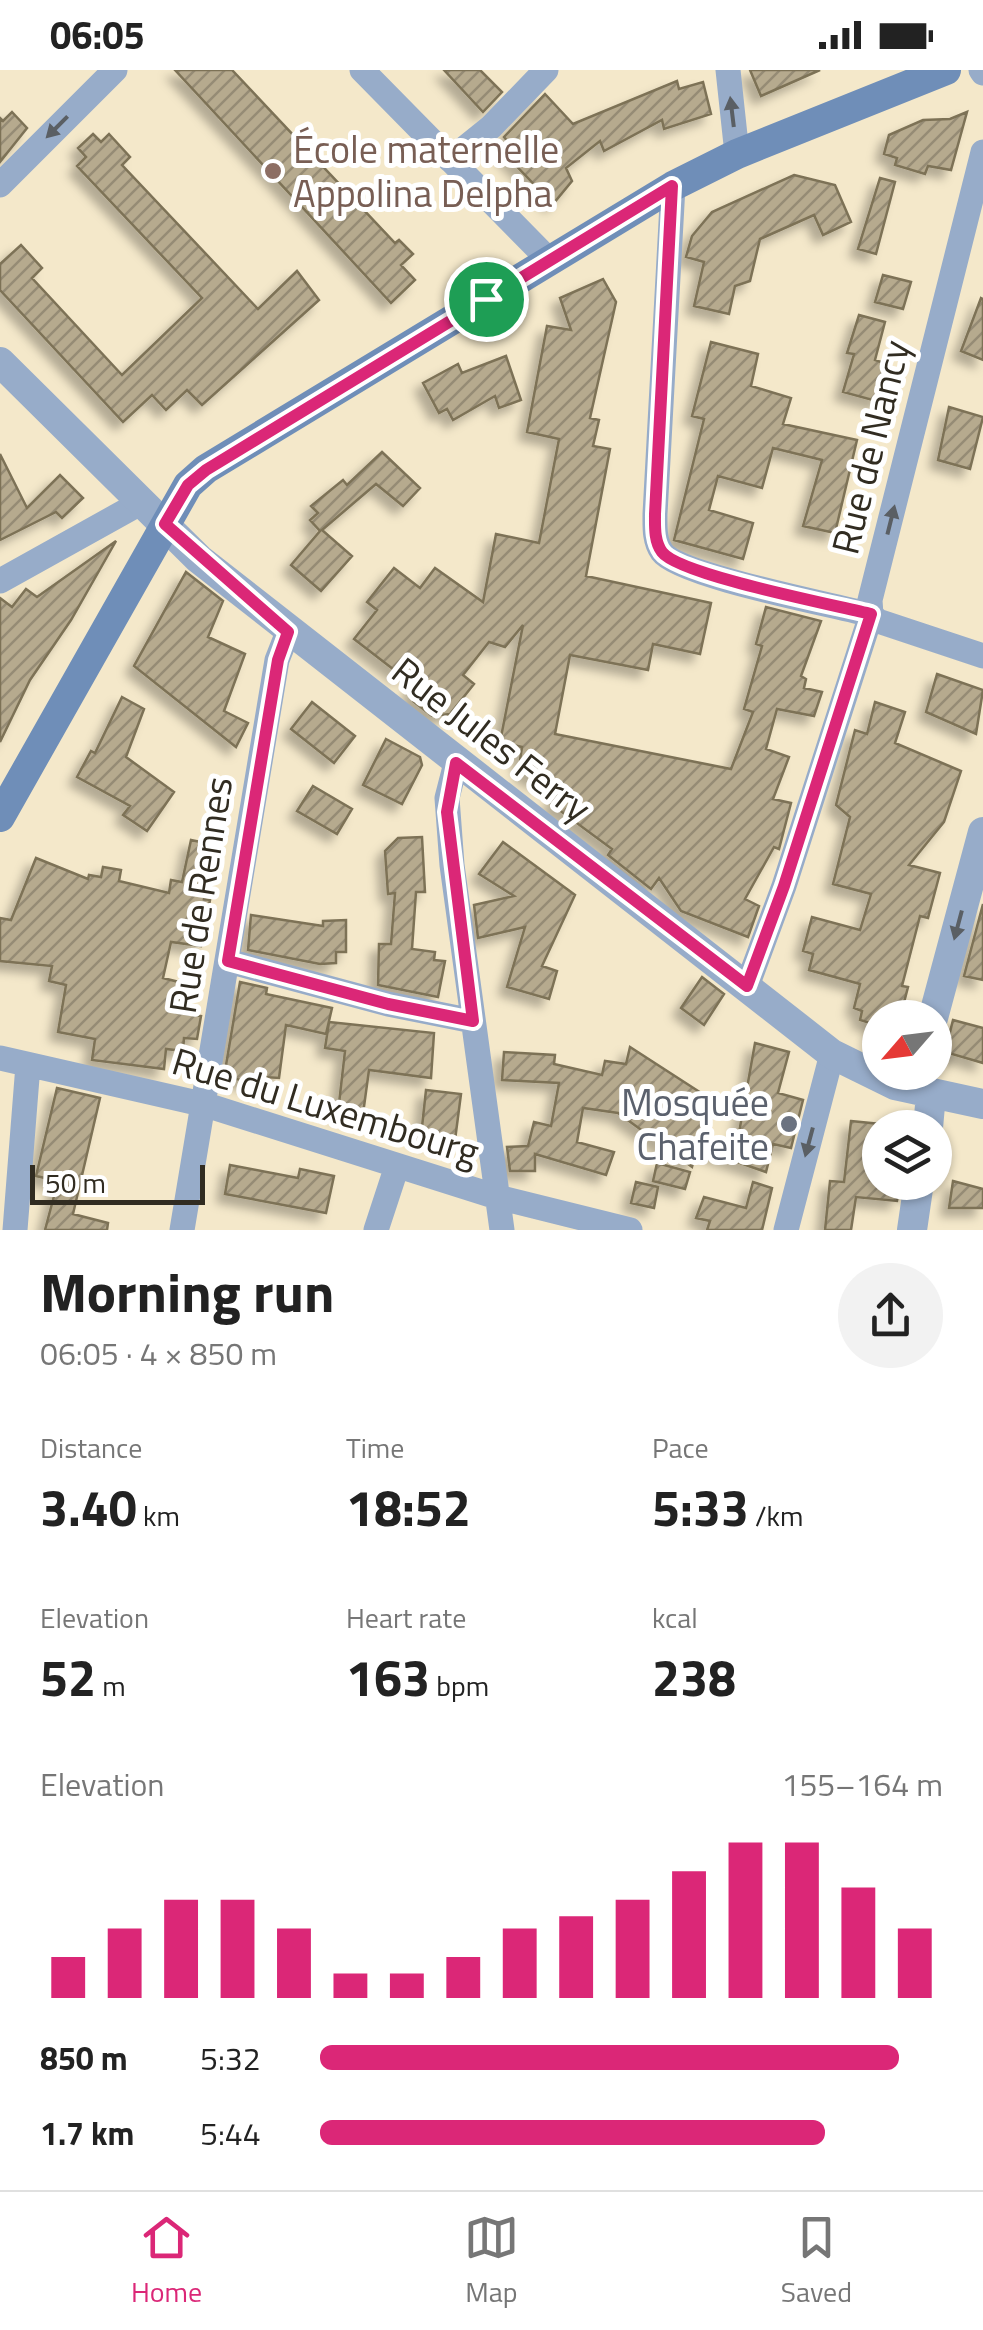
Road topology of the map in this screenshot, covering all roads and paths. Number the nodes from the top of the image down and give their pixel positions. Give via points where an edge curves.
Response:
1 (115, 70) edge
2 (362, 70) edge
3 (546, 70) edge
4 (728, 70) edge
5 (946, 70) edge
6 (983, 152) edge
7 (738, 154) junction
8 (450, 160) junction
9 (0, 185) edge
10 (672, 186) junction
11 (549, 260) junction
12 (0, 362) edge
13 (142, 502) junction
14 (165, 524) junction
15 (0, 581) edge
16 (871, 614) junction
17 (288, 632) junction
18 (983, 656) edge
19 (456, 763) junction
20 (0, 817) edge
21 (983, 832) edge
22 (228, 961) junction
23 (747, 986) junction
24 (938, 1000) edge
25 (473, 1021) junction
26 (832, 1054) junction
27 (0, 1058) edge
28 (28, 1064) junction
29 (862, 1065) edge
30 (935, 1090) edge
31 (206, 1104) junction
32 (983, 1104) edge
33 (397, 1166) junction
34 (497, 1197) junction
35 (917, 1200) edge
36 (15, 1230) edge
37 (182, 1230) edge
38 (376, 1230) edge
39 (502, 1230) edge
40 (630, 1230) edge
41 (786, 1230) edge
42 (912, 1230) edge

1 -> 9 street
2 - 8 street
3 - 8 street
7 -> 4 street
5 - 7 main road
16 -> 6 street, Rue de Nancy
7 - 10 main road
8 - 11 street
10 - 11 main road
10 - 16 street via 655,514 662,552 691,570
11 - 14 main road via 206,470 188,485
12 - 13 street, Rue Jules Ferry
13 - 14 street, Rue Jules Ferry
13 - 15 street
14 - 17 street, Rue Jules Ferry
14 - 20 main road
16 - 18 street
16 - 23 street, Rue de Nancy
17 - 19 street, Rue Jules Ferry
17 - 22 street, Rue de Rennes via 274,679
19 - 23 street, Rue Jules Ferry
19 - 25 street via 447,812
21 -> 24 street
22 - 25 street
22 - 31 street, Rue de Rennes
23 - 26 street, Rue Jules Ferry
25 - 34 street
26 - 29 street, Rue Jules Ferry
26 -> 41 street
27 - 28 street, Rue du Luxembourg
28 - 31 street, Rue du Luxembourg
28 - 36 street
30 - 32 street, Rue Jules Ferry
31 - 33 street, Rue du Luxembourg
31 - 37 street, Rue de Rennes
33 - 34 street, Rue du Luxembourg
33 - 38 street
34 - 39 street
34 - 40 street, Rue du Luxembourg
35 - 42 street

